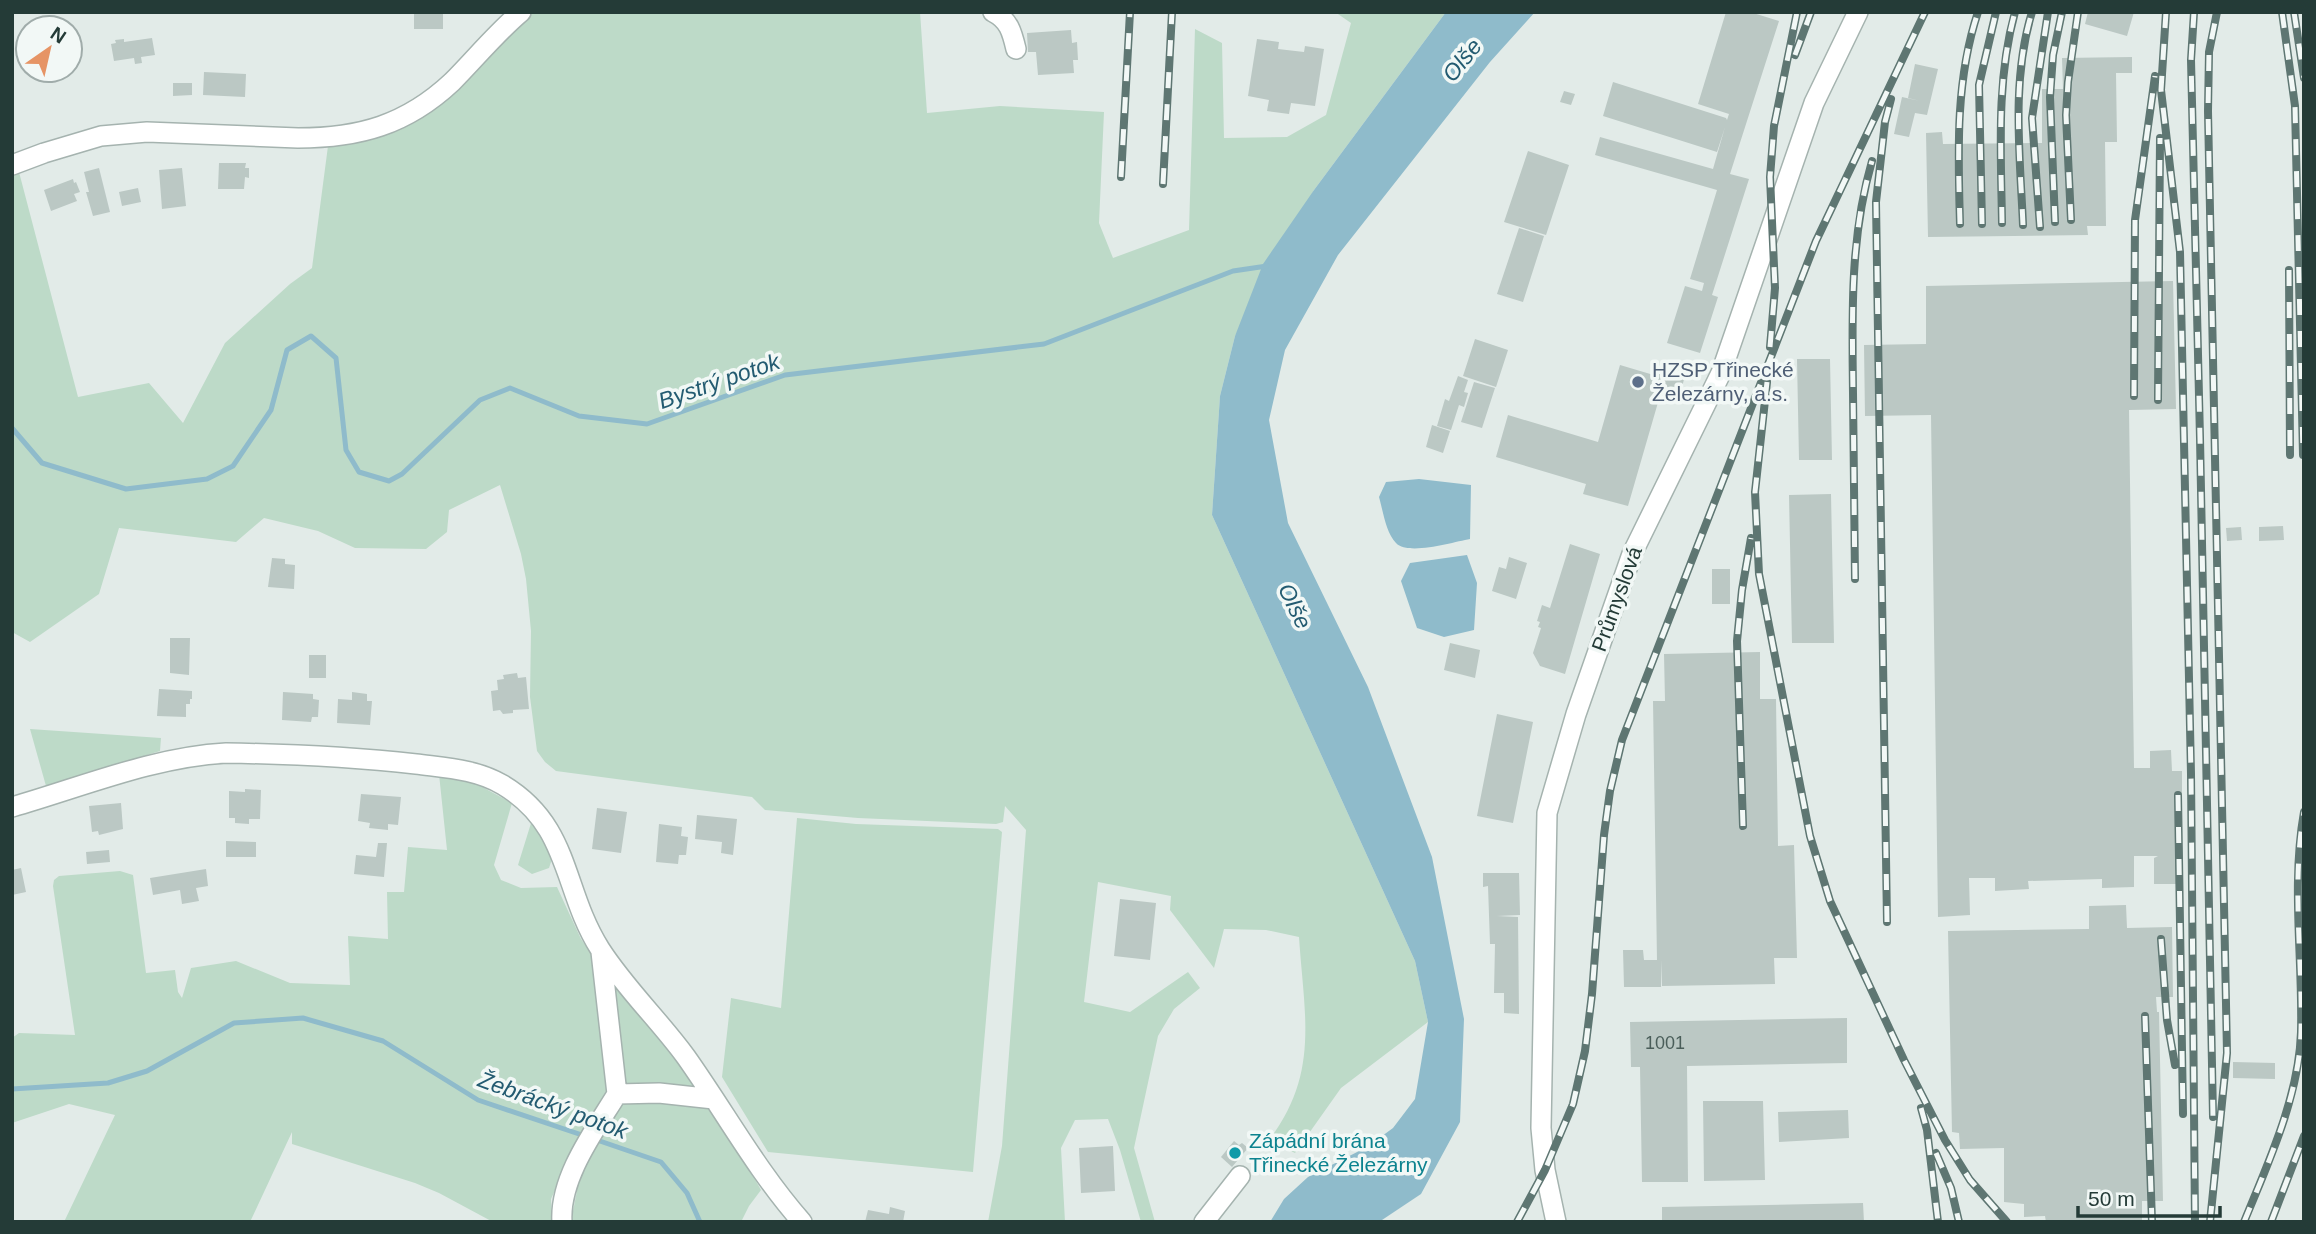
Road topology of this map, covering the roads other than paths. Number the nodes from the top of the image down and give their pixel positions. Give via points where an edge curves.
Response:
1 (521, 12) edge
2 (993, 12) edge
3 (1858, 12) edge
4 (1016, 49) dead end
5 (12, 165) edge
6 (12, 807) edge
7 (601, 951) junction
8 (617, 1094) junction
9 (714, 1099) junction
10 (1240, 1176) dead end
11 (562, 1222) edge
12 (802, 1222) edge
13 (1204, 1222) edge
14 (1556, 1222) edge

1 - 5 street via 429,102 399,120 360,134 310,138 147,132 101,136
2 - 4 street via 1012,28
3 - 14 street, Průmyslová via 1814,103 1721,373 1632,554 1547,813 1541,1128
6 - 7 street via 201,754 385,760 478,774 501,783 541,816
7 - 8 street
7 - 9 street
8 - 9 street
8 - 11 street via 582,1150 566,1190
9 - 12 street
10 - 13 street

